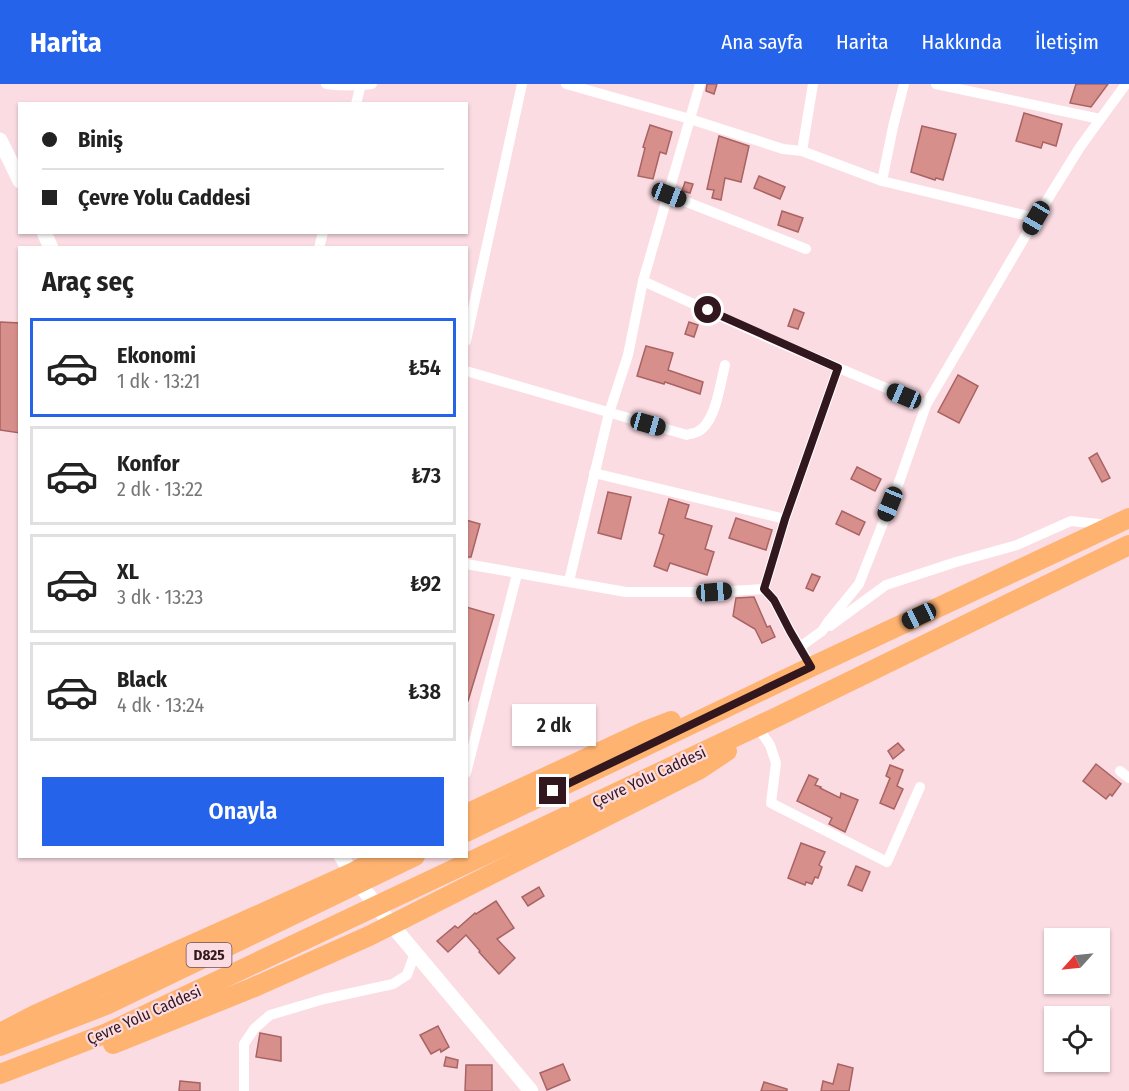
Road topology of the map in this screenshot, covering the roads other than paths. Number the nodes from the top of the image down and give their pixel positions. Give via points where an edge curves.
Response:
1 (326, 84) edge
2 (372, 84) edge
3 (522, 84) edge
4 (566, 84) edge
5 (700, 84) edge
6 (813, 84) edge
7 (904, 84) edge
8 (936, 84) edge
9 (1126, 84) edge
10 (360, 85) edge
11 (356, 102) edge
12 (690, 119) junction
13 (1100, 119) junction
14 (0, 140) edge
15 (802, 151) junction
16 (18, 177) edge
17 (882, 181) junction
18 (669, 195) junction
19 (1036, 218) junction
20 (806, 249) dead end
21 (643, 281) junction
22 (468, 332) edge
23 (725, 365) dead end
24 (838, 368) junction
25 (468, 372) edge
26 (926, 405) junction
27 (609, 413) junction
28 (594, 473) junction
29 (785, 519) junction
30 (1121, 522) edge
31 (1129, 545) edge
32 (468, 564) edge
33 (517, 574) junction
34 (569, 582) junction
35 (764, 589) junction
36 (822, 631) junction
37 (800, 647) junction
38 (811, 667) junction
39 (777, 717) junction
40 (759, 729) junction
41 (468, 765) edge
42 (920, 787) dead end
43 (468, 813) edge
44 (468, 831) edge
45 (378, 858) edge
46 (411, 858) edge
47 (350, 870) edge
48 (388, 920) junction
49 (415, 953) junction
50 (0, 1033) edge
51 (0, 1046) edge
52 (0, 1074) edge
53 (0, 1083) edge
54 (244, 1091) edge
55 (531, 1091) edge

1 - 10 street
2 - 10 street
3 - 22 street
4 - 12 street
5 - 12 street
6 - 15 street
7 - 17 street
8 - 13 street
9 - 13 street
10 - 11 street
12 - 15 street via 783,149
12 - 18 street
13 - 19 street
14 - 16 street
15 - 17 street
17 - 19 street
18 - 20 street
18 - 21 street
19 - 26 street
21 - 24 street
21 - 27 street via 628,355
23 - 27 street via 714,411 697,433 687,435
24 - 26 street
24 - 29 street
25 - 27 street
26 - 36 street via 859,584
27 - 28 street
28 - 29 street
28 - 34 street
29 - 35 street
30 - 36 street via 1071,521 1017,545 886,585
30 - 38 highway, Çevre Yolu Caddesi
31 - 39 highway, Çevre Yolu Caddesi / D825
32 - 33 street
33 - 34 street
33 - 41 street
34 - 35 street via 626,592
35 - 37 street
36 - 37 street
37 - 38 street
38 - 43 highway via 645,731
38 - 44 highway, Çevre Yolu Caddesi
39 - 40 highway
39 - 52 highway, Çevre Yolu Caddesi / D825 via 107,1033
40 - 42 street via 776,763 771,803 887,862
40 - 48 highway via 700,769
45 - 47 highway
46 - 51 highway, Çevre Yolu Caddesi / D825 via 106,1005
47 - 48 street
47 - 50 highway
48 - 49 street
48 - 53 highway via 369,936 252,988 66,1063
49 - 54 street via 407,975 393,984 270,1015 244,1044
49 - 55 street

